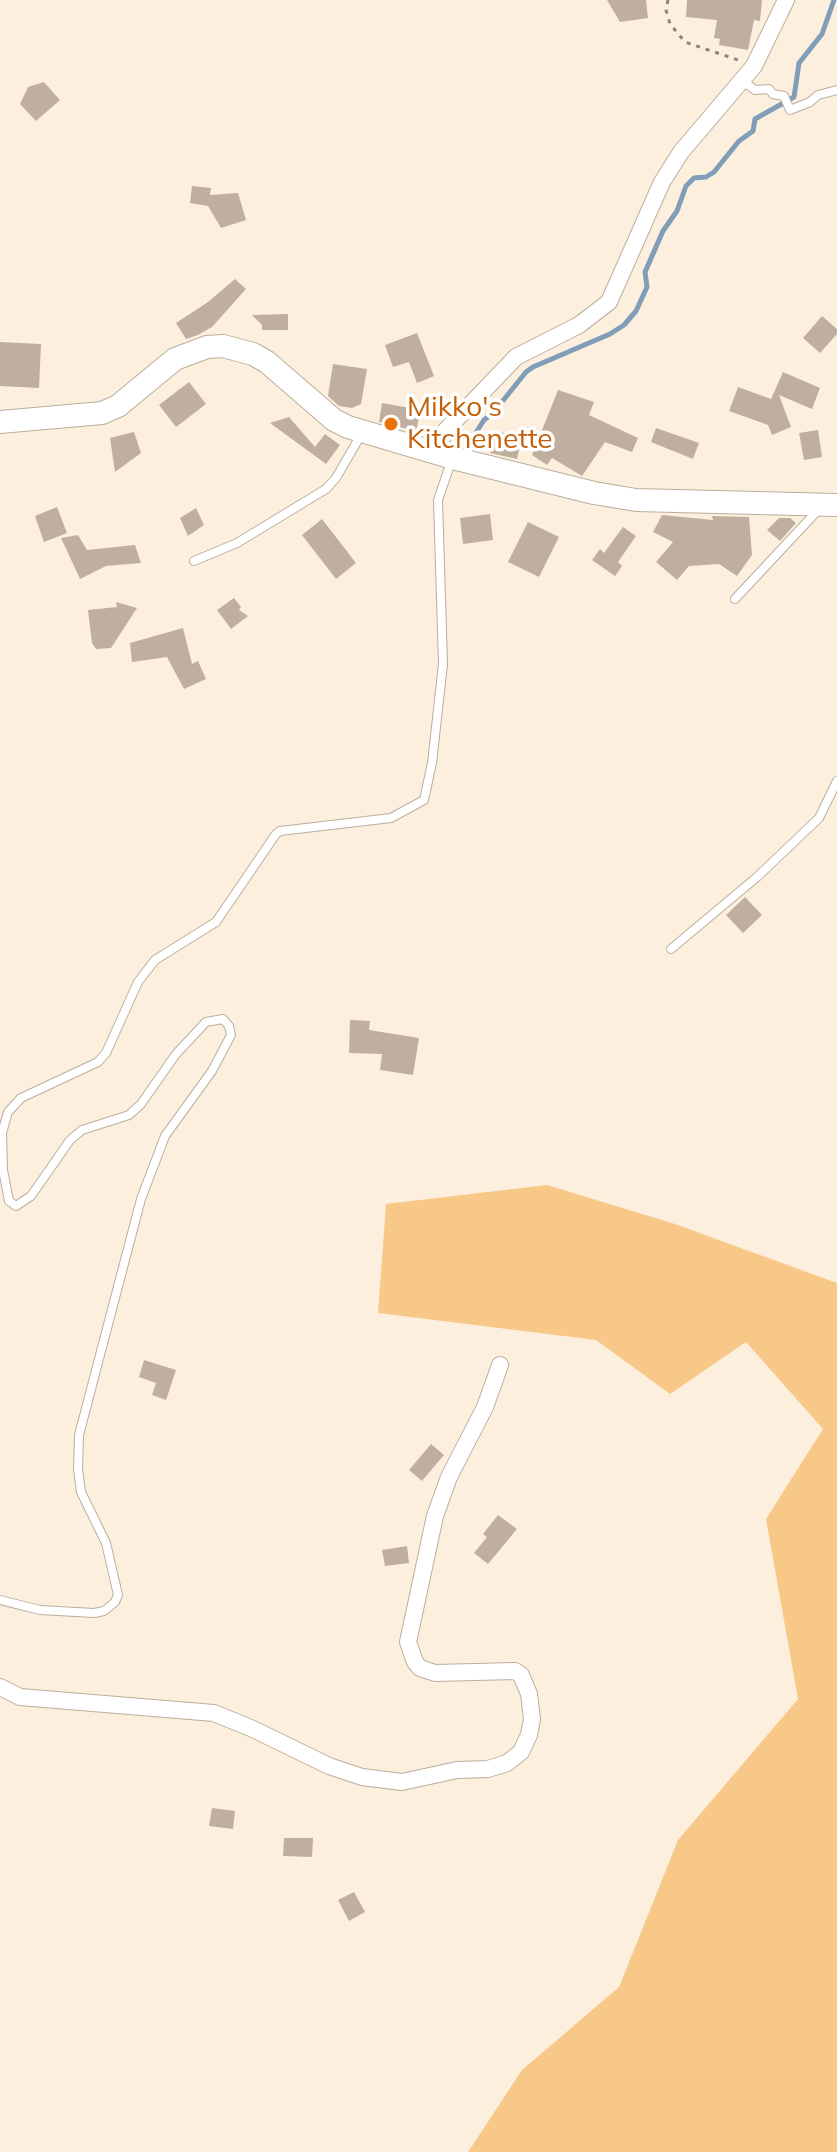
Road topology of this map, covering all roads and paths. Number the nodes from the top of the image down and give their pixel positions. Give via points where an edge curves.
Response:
1 (668, 0) edge
2 (786, 0) edge
3 (739, 61) dead end
4 (743, 81) junction
5 (837, 90) edge
6 (0, 422) edge
7 (362, 433) junction
8 (444, 455) junction
9 (830, 505) edge
10 (194, 561) dead end
11 (735, 599) dead end
12 (837, 781) edge
13 (671, 949) dead end
14 (500, 1365) dead end
15 (0, 1600) edge
16 (0, 1687) edge

1 - 3 path via 670,24 685,42
2 - 4 street
4 - 5 lane via 755,90 784,96 790,110
4 - 8 street via 662,182 609,302 579,325 516,357 446,430
6 - 7 main road via 102,413 175,359 223,346 267,362 334,420
7 - 8 main road
7 - 10 lane via 326,489 237,543
8 - 9 main road via 636,500
8 - 15 lane via 438,500 443,664 424,800 391,818 276,834 216,922 146,971 98,1062 21,1098 8,1112 2,1133 3,1170 9,1201 16,1206 31,1196 82,1130 129,1115 141,1104 206,1022 223,1019 229,1026 231,1035 212,1071 165,1136 141,1199 79,1435 81,1492 106,1543 118,1595 104,1611 94,1613 40,1610
9 - 11 lane
12 - 13 lane via 819,818
14 - 16 street via 435,1516 408,1642 420,1668 435,1673 521,1675 532,1719 521,1752 507,1763 402,1782 362,1777 214,1713 20,1697

